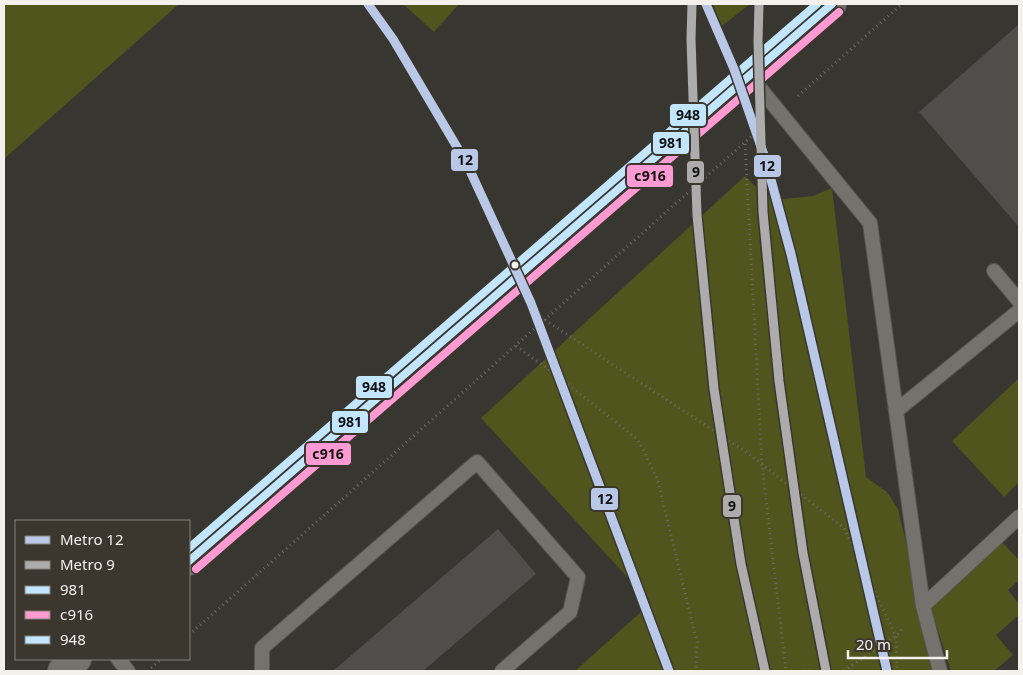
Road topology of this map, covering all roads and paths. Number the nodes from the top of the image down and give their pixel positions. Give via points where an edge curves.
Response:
1 (832, 4) edge
2 (902, 4) edge
3 (750, 76) junction
4 (780, 112) junction
5 (745, 143) junction
6 (994, 271) dead end
7 (1019, 301) edge
8 (1019, 311) edge
9 (545, 320) junction
10 (516, 346) junction
11 (896, 411) junction
12 (762, 465) junction
13 (1019, 517) edge
14 (190, 560) edge
15 (922, 606) junction
16 (190, 634) edge
17 (896, 636) junction
18 (75, 660) edge
19 (119, 660) edge
20 (161, 660) edge
21 (62, 671) edge
22 (128, 671) edge
23 (148, 671) edge
24 (262, 671) edge
25 (502, 671) edge
26 (696, 671) edge
27 (786, 671) edge
28 (804, 671) edge
29 (810, 671) edge
30 (844, 671) edge
31 (897, 671) edge
32 (940, 671) edge

1 - 3 street
2 - 4 path
3 - 4 lane
3 - 14 street
4 - 5 path
4 - 11 lane via 870,223
5 - 9 path
5 - 12 path
6 - 7 lane
8 - 11 lane
9 - 10 path
9 - 12 path
10 - 16 path
10 - 26 path via 638,440 657,478 697,642
11 - 15 lane
12 - 17 path via 844,528
12 - 27 path
13 - 15 lane
15 - 17 path
15 - 32 lane
17 - 30 path
17 - 31 path
18 - 21 street
19 - 22 lane
20 - 23 path
24 - 25 lane via 262,648 477,462 578,577 570,612
28 - 29 path

